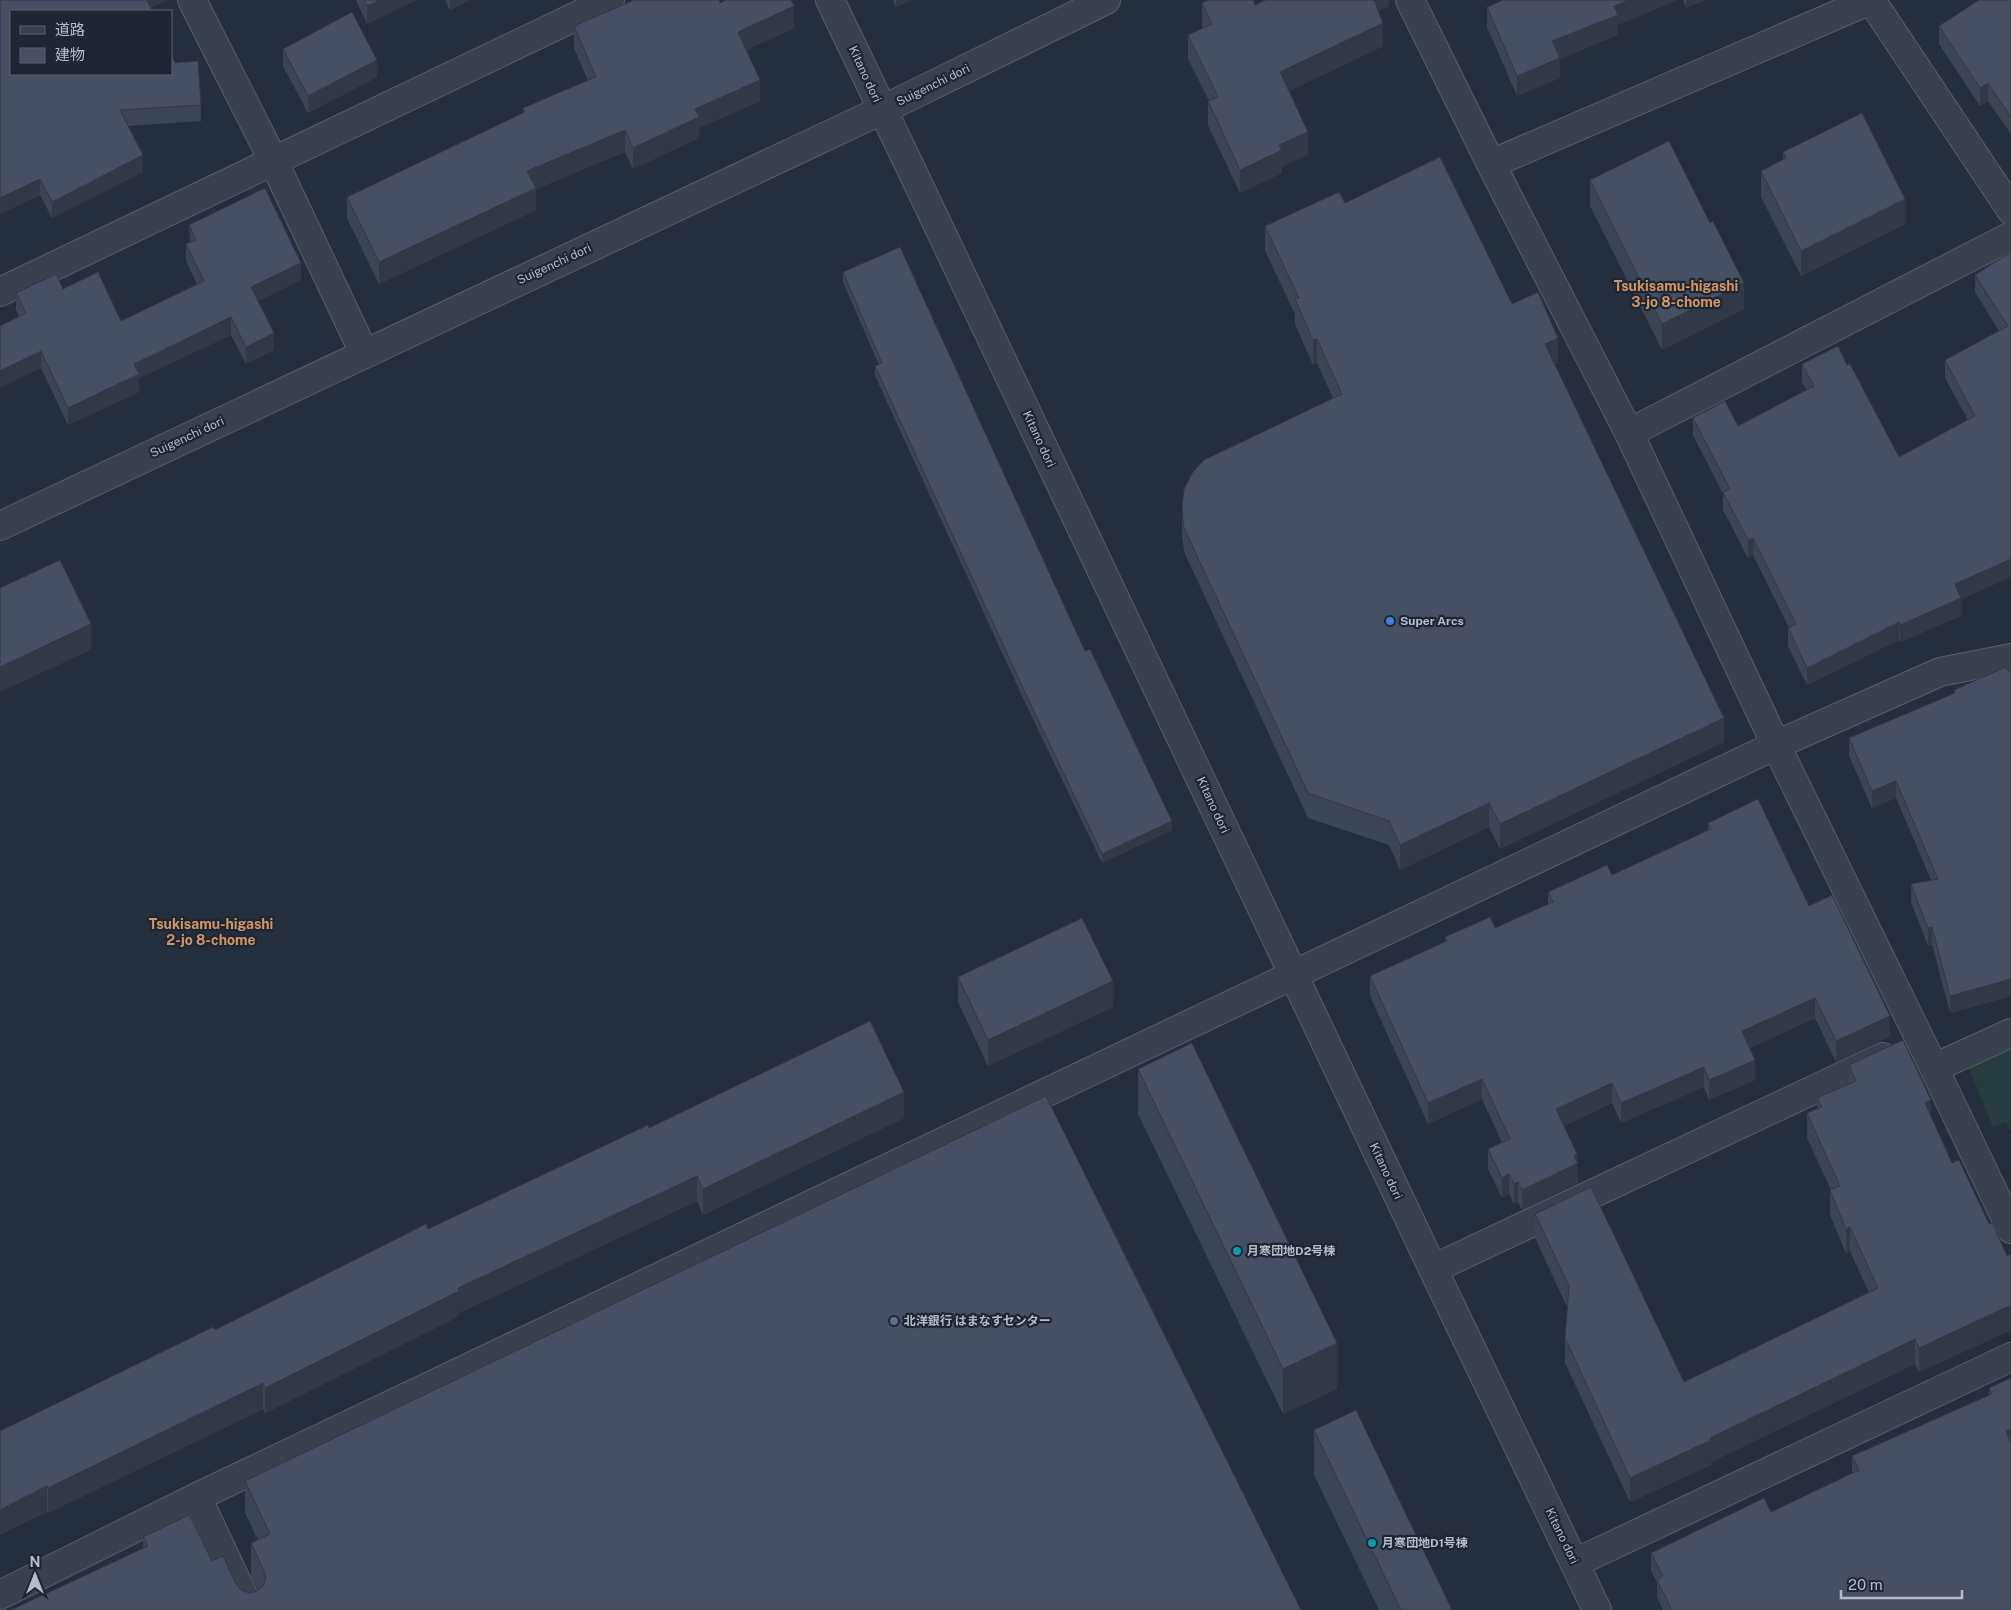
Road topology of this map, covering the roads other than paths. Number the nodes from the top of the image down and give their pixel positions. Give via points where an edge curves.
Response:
1 (192, 0) edge
2 (610, 0) edge
3 (830, 0) edge
4 (1106, 0) edge
5 (1410, 0) edge
6 (1871, 0) edge
7 (882, 110) junction
8 (274, 162) junction
9 (1491, 164) junction
10 (2011, 210) edge
11 (2011, 236) edge
12 (0, 292) edge
13 (364, 353) junction
14 (1629, 433) junction
15 (0, 526) edge
16 (2011, 658) edge
17 (1776, 746) junction
18 (1293, 975) junction
19 (2011, 1034) edge
20 (1920, 1039) junction
21 (1934, 1068) junction
22 (2011, 1229) edge
23 (1432, 1269) junction
24 (2011, 1357) edge
25 (197, 1497) junction
26 (1575, 1563) junction
27 (0, 1596) edge
28 (250, 1610) edge
29 (1597, 1610) edge

1 - 8 street
2 - 8 street
3 - 7 street, Kitano dori
4 - 7 street, Suigenchi dori
5 - 9 street
6 - 9 street
6 - 10 street
7 - 13 street, Suigenchi dori
7 - 18 street, Kitano dori
8 - 12 street
8 - 13 street
9 - 14 street
11 - 14 street
13 - 15 street, Suigenchi dori
14 - 17 street
16 - 17 street via 1940,672
17 - 18 street
17 - 20 street
18 - 23 street, Kitano dori
18 - 25 street
19 - 21 street
20 - 21 street
20 - 23 street
21 - 22 street
23 - 26 street, Kitano dori
24 - 26 street
25 - 27 street
25 - 28 street
26 - 29 street, Kitano dori

